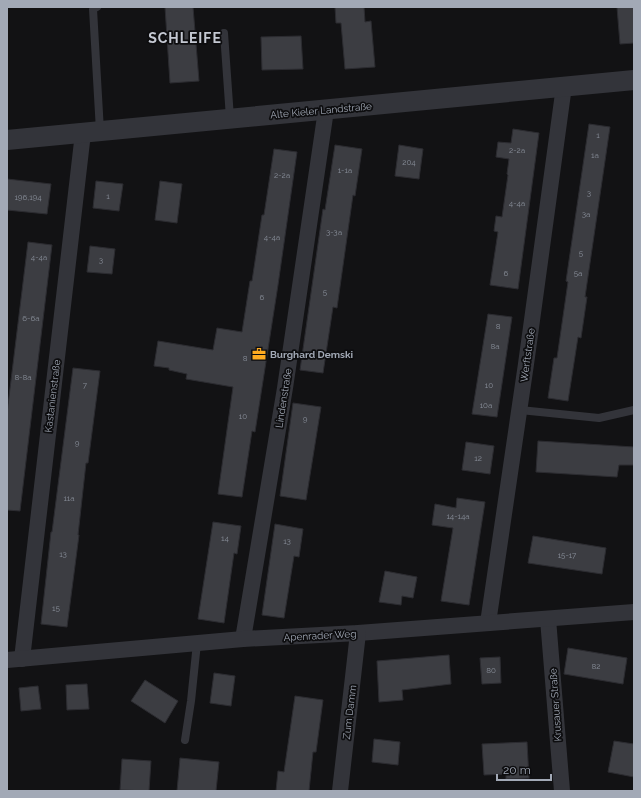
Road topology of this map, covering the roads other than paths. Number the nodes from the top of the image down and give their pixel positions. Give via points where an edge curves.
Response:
1 (97, 7) edge
2 (224, 33) dead end
3 (634, 80) edge
4 (564, 86) junction
5 (326, 110) junction
6 (230, 118) junction
7 (92, 132) junction
8 (7, 140) edge
9 (520, 410) junction
10 (634, 410) edge
11 (634, 612) edge
12 (548, 619) junction
13 (488, 624) junction
14 (358, 633) junction
15 (243, 639) junction
16 (197, 643) junction
17 (14, 659) edge
18 (185, 740) dead end
19 (340, 791) edge
20 (562, 791) edge

1 - 7 lane via 93,9
2 - 6 lane
3 - 4 street, Alte Kieler Landstraße
4 - 5 street, Alte Kieler Landstraße
4 - 9 street, Werftstraße
5 - 6 street, Alte Kieler Landstraße
5 - 15 street, Lindenstraße via 285,388
6 - 7 street, Alte Kieler Landstraße
7 - 8 street, Alte Kieler Landstraße
7 - 17 street, Kastanienstraße
9 - 10 lane via 599,418
9 - 13 street, Werftstraße
11 - 12 street, Apenrader Weg
12 - 13 street, Apenrader Weg
12 - 20 street, Krusauer Straße
13 - 14 street, Apenrader Weg
14 - 15 street, Apenrader Weg
14 - 19 street, Zum Damm
15 - 16 street, Apenrader Weg
16 - 17 street, Apenrader Weg
16 - 18 lane

